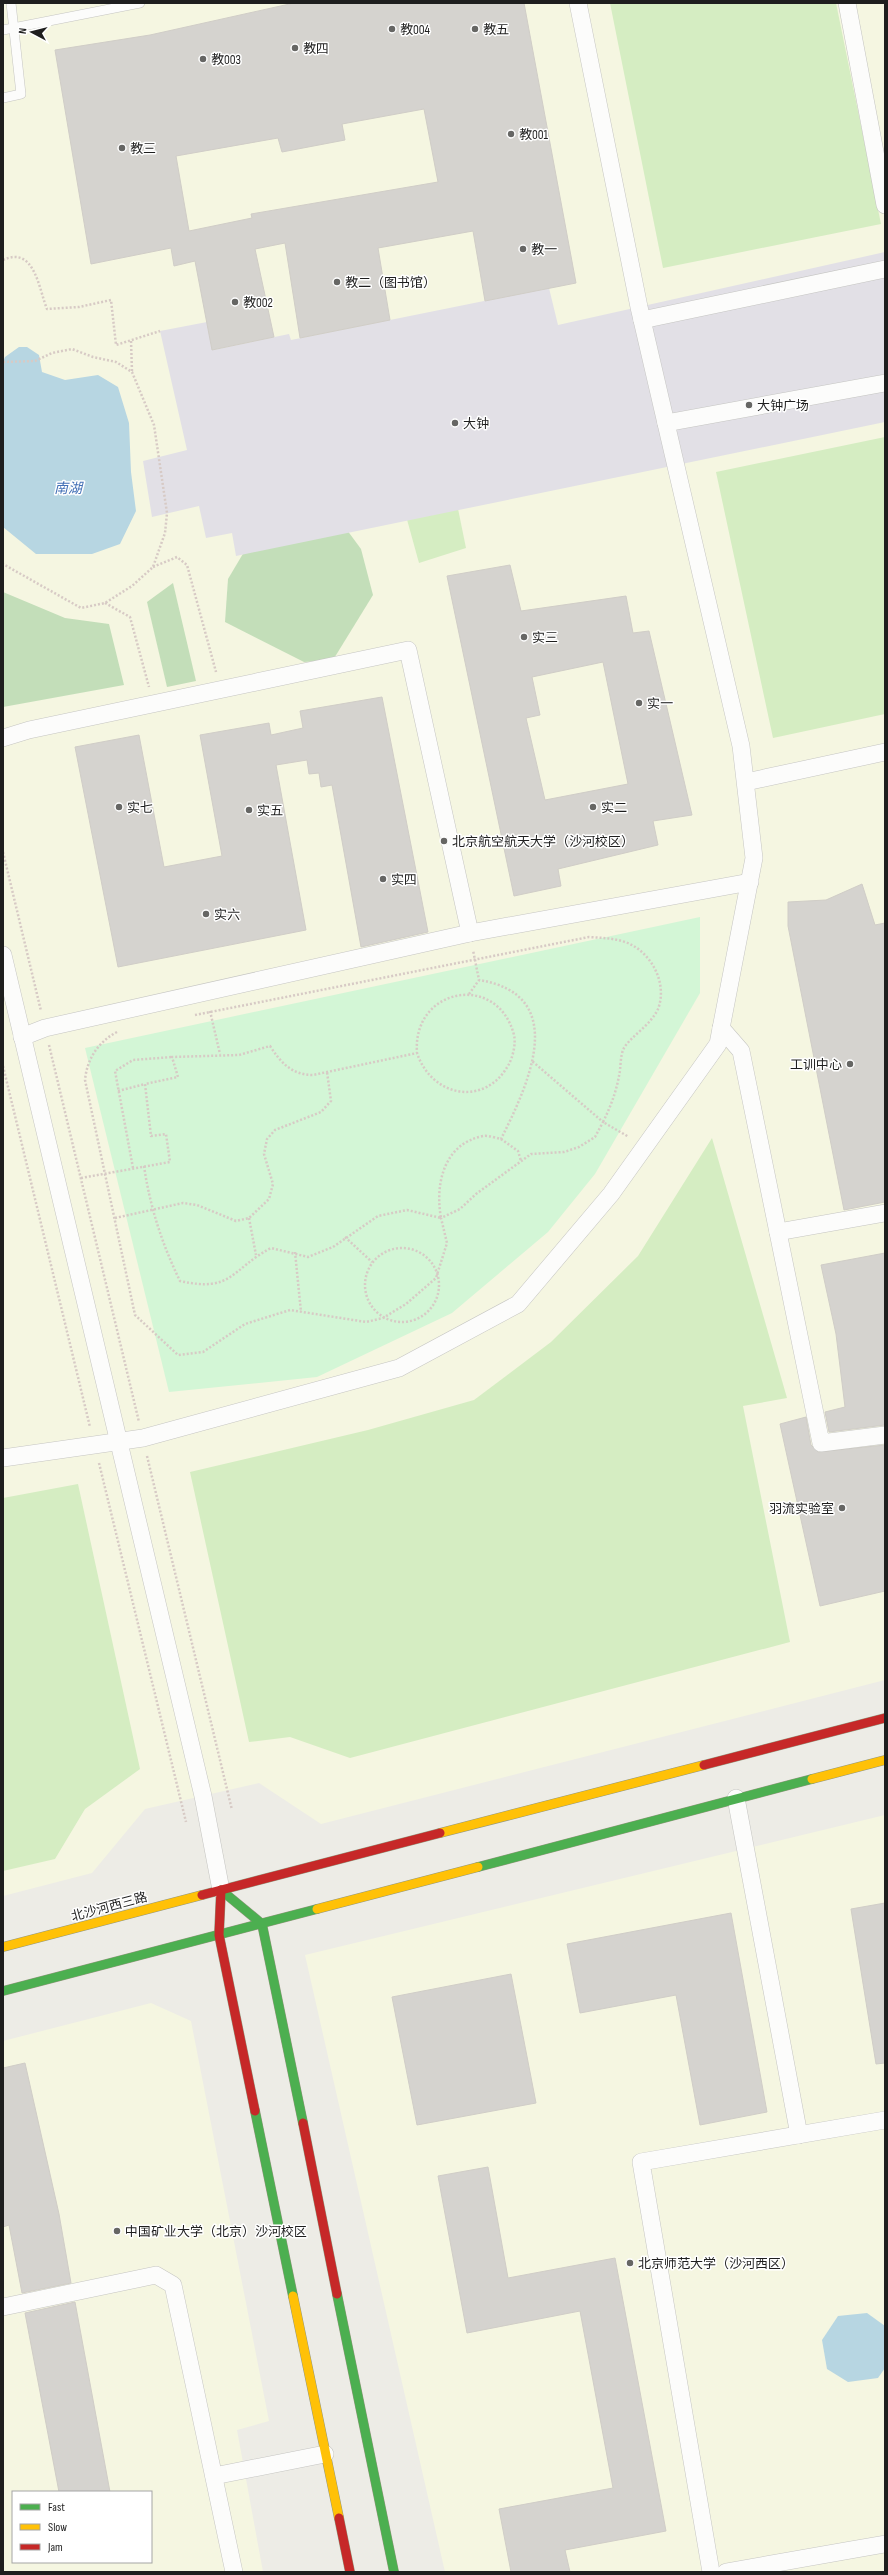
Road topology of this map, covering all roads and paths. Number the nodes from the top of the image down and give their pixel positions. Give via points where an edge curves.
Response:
1 (11, 3) edge
2 (140, 3) edge
3 (578, 3) edge
4 (846, 3) edge
5 (15, 28) junction
6 (3, 30) edge
7 (3, 98) edge
8 (885, 205) edge
9 (3, 260) edge
10 (885, 269) edge
11 (642, 320) junction
12 (160, 331) dead end
13 (131, 341) junction
14 (3, 362) edge
15 (132, 372) junction
16 (885, 383) edge
17 (666, 423) junction
18 (3, 564) edge
19 (153, 567) junction
20 (105, 603) junction
21 (221, 690) junction
22 (153, 704) junction
23 (3, 738) edge
24 (885, 752) edge
25 (746, 782) junction
26 (3, 852) edge
27 (750, 882) junction
28 (470, 933) junction
29 (3, 955) edge
30 (476, 960) junction
31 (479, 980) junction
32 (206, 992) junction
33 (469, 994) junction
34 (210, 1012) junction
35 (188, 1016) dead end
36 (45, 1028) junction
37 (721, 1028) junction
38 (121, 1030) dead end
39 (22, 1037) junction
40 (220, 1054) junction
41 (417, 1054) junction
42 (172, 1057) junction
43 (532, 1061) junction
44 (327, 1072) junction
45 (145, 1084) junction
46 (118, 1091) junction
47 (603, 1122) junction
48 (501, 1139) junction
49 (646, 1146) junction
50 (521, 1161) junction
51 (144, 1166) junction
52 (133, 1168) junction
53 (105, 1173) junction
54 (81, 1178) junction
55 (153, 1210) junction
56 (885, 1213) edge
57 (115, 1218) junction
58 (250, 1218) junction
59 (441, 1218) junction
60 (778, 1232) junction
61 (345, 1237) junction
62 (295, 1252) junction
63 (256, 1256) junction
64 (372, 1262) junction
65 (437, 1271) junction
66 (301, 1312) junction
67 (383, 1318) junction
68 (885, 1434) edge
69 (143, 1438) junction
70 (118, 1440) junction
71 (3, 1458) edge
72 (885, 1718) edge
73 (885, 1760) edge
74 (736, 1798) junction
75 (232, 1810) dead end
76 (222, 1890) junction
77 (262, 1924) junction
78 (219, 1934) junction
79 (3, 1948) edge
80 (3, 1991) edge
81 (885, 2120) edge
82 (799, 2135) junction
83 (3, 2307) edge
84 (325, 2454) junction
85 (214, 2476) junction
86 (885, 2544) edge
87 (234, 2572) edge
88 (350, 2572) edge
89 (394, 2572) edge
90 (711, 2572) edge
91 (726, 2572) edge

1 - 5 lane
2 - 5 lane
3 - 11 street
4 - 8 street
5 - 6 lane
5 - 7 lane via 21,94
9 - 13 path via 23,260 34,269 47,309 79,307 111,300 116,345
10 - 11 street
11 - 17 street
12 - 13 path
13 - 15 path
14 - 15 path via 35,361 52,352 72,348 92,357 116,362
15 - 19 path via 154,424 167,513 165,533
16 - 17 street
17 - 25 street via 741,746
18 - 20 path via 81,608
19 - 20 path via 132,586
19 - 21 path via 177,558 187,565
20 - 22 path via 130,617
21 - 22 street
21 - 28 street via 408,650
22 - 23 street
24 - 25 street
25 - 27 street via 754,858
26 - 36 path
27 - 28 street
27 - 37 street
28 - 30 path
28 - 32 street
29 - 39 street
30 - 31 path
30 - 34 path
30 - 47 path via 589,938 610,938 626,942 638,948 648,958 657,972 662,990 658,1009 644,1029 624,1048 612,1103
31 - 33 path
31 - 43 path via 498,983 529,1007 536,1032
32 - 34 path
32 - 36 street
33 - 41 path via 451,996 438,1002 425,1015 416,1041
33 - 41 path via 488,999 504,1013 514,1035 513,1055 502,1077 488,1087 468,1093 441,1086 430,1077
34 - 35 path
34 - 40 path
36 - 39 street
36 - 54 path
37 - 49 street via 718,1044
37 - 60 street via 741,1051
38 - 53 path via 108,1036 94,1053 85,1074
39 - 70 street
40 - 42 path
40 - 44 path via 239,1055 270,1046 280,1062 292,1070 303,1075
41 - 44 path
42 - 45 path via 178,1077
42 - 46 path via 133,1060 115,1071
43 - 47 path
43 - 48 path
44 - 58 path via 331,1101 321,1112 275,1130 267,1139 264,1154 273,1184 269,1199
45 - 46 path
45 - 51 path via 151,1136 166,1134 170,1162
46 - 52 path
47 - 49 path
47 - 50 path via 594,1137 579,1147 564,1152 531,1154
48 - 50 path via 518,1151
48 - 59 path via 484,1136 467,1143 444,1166 437,1198
49 - 69 street via 611,1194 518,1304 399,1368
50 - 59 path via 460,1209
51 - 52 path
51 - 55 path
52 - 53 path
53 - 54 path
53 - 57 path
54 - 69 path
55 - 57 path
55 - 58 path via 183,1203 197,1205 236,1221
55 - 63 path via 161,1241 180,1281 212,1286 230,1278
56 - 60 street
57 - 66 path via 135,1315 178,1354 203,1352 245,1324 290,1310
58 - 63 path
59 - 61 path via 407,1210 378,1216
59 - 65 path via 447,1243
60 - 68 street via 821,1444
61 - 62 path via 333,1247 308,1257
61 - 64 path
62 - 63 path via 271,1248
62 - 66 path
64 - 65 path via 384,1252 399,1247 415,1249 424,1255
64 - 67 path via 365,1277 365,1293 371,1307
65 - 67 path via 436,1278 424,1289
65 - 67 path via 440,1286 436,1301 426,1314 413,1321 398,1322
66 - 67 path via 366,1322
69 - 70 street
69 - 75 path
70 - 71 street via 95,1446
70 - 76 street via 203,1796
72 - 76 street, 北沙河西三路
73 - 74 street
74 - 77 street
74 - 82 street
76 - 77 street
76 - 78 street
76 - 79 street, 北沙河西三路
77 - 78 street
77 - 89 street
78 - 80 street
78 - 84 street
81 - 82 street
82 - 90 street via 640,2162
83 - 85 street via 156,2275 173,2285
84 - 85 street
84 - 88 street
85 - 87 street
86 - 91 street

